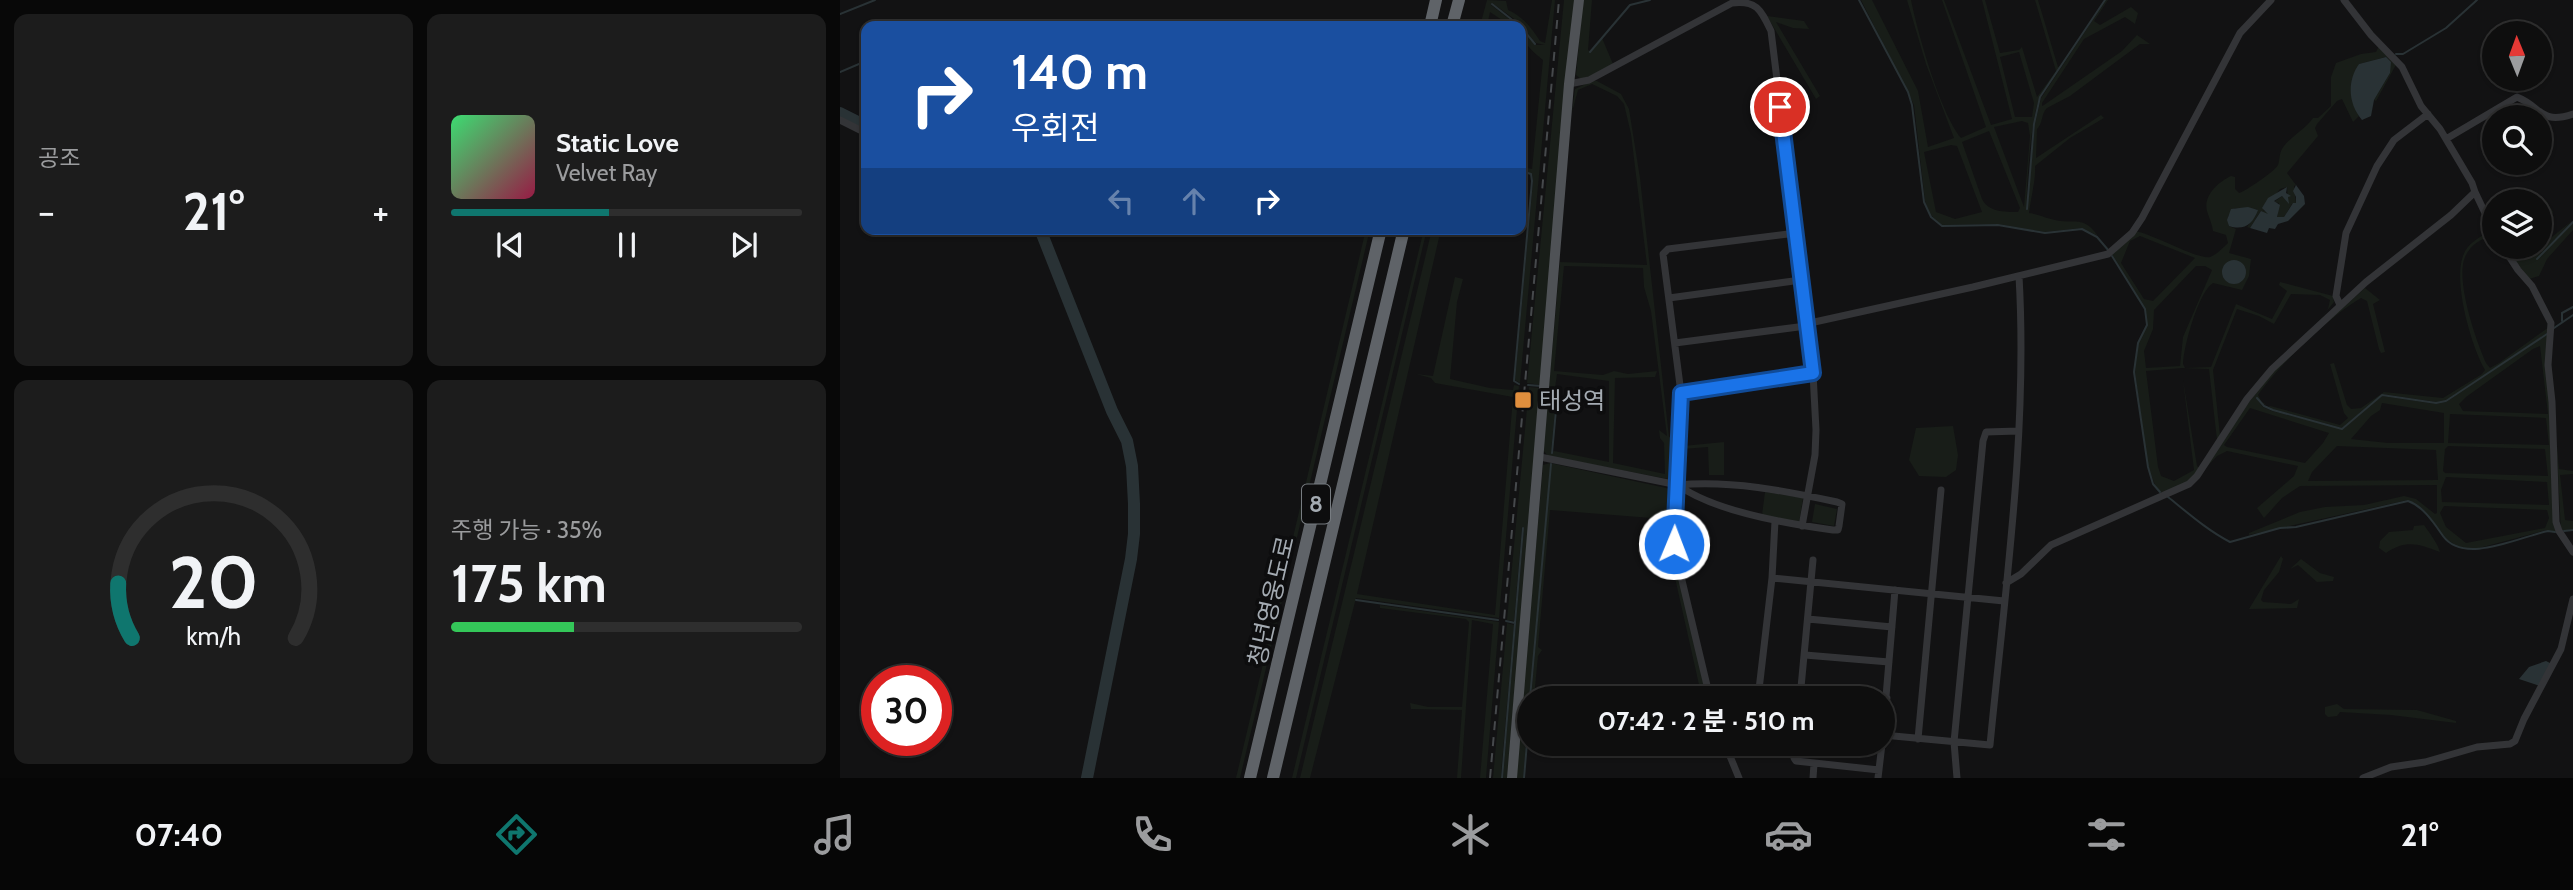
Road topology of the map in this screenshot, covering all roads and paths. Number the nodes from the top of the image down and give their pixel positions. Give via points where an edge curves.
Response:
1 (1436, 0) edge
2 (1458, 0) edge
3 (1579, 0) edge
4 (2271, 0) edge
5 (2344, 0) edge
6 (1431, 21) edge
7 (1453, 21) edge
8 (1569, 84) junction
9 (2428, 114) junction
10 (2573, 114) edge
11 (840, 120) edge
12 (861, 130) edge
13 (2446, 139) junction
14 (2474, 192) junction
15 (2482, 208) edge
16 (1796, 233) junction
17 (1380, 235) edge
18 (1403, 235) edge
19 (2512, 259) edge
20 (2019, 275) junction
21 (1801, 280) junction
22 (1669, 298) junction
23 (2340, 305) junction
24 (1806, 326) junction
25 (1675, 342) junction
26 (1813, 373) junction
27 (1681, 393) junction
28 (2018, 431) junction
29 (1540, 457) junction
30 (1678, 485) junction
31 (1941, 490) dead end
32 (1808, 496) junction
33 (1775, 521) junction
34 (1802, 526) junction
35 (2573, 552) edge
36 (1813, 560) dead end
37 (1772, 578) junction
38 (1811, 582) junction
39 (2006, 583) junction
40 (1895, 590) junction
41 (1931, 594) junction
42 (1968, 598) junction
43 (2573, 599) edge
44 (2004, 601) junction
45 (1808, 619) junction
46 (1892, 627) junction
47 (1805, 655) junction
48 (1889, 662) junction
49 (1707, 686) edge
50 (1759, 686) edge
51 (1801, 686) edge
52 (1888, 686) edge
53 (1895, 735) edge
54 (1919, 738) junction
55 (1954, 741) junction
56 (1731, 756) edge
57 (1794, 756) edge
58 (1880, 756) edge
59 (1814, 764) junction
60 (1878, 774) edge
61 (1250, 778) edge
62 (1273, 778) edge
63 (1511, 778) edge
64 (1739, 778) edge
65 (1813, 778) edge
66 (1957, 778) edge
67 (2363, 778) edge

1 - 6 highway
2 - 7 highway
3 - 8 main road
4 - 20 street via 2240,33 2132,233 2110,253
5 - 9 street via 2402,67
8 - 16 street via 1589,80 1732,3 1752,3 1771,31
8 - 29 main road
9 - 13 street
9 - 23 street via 2394,140 2346,233 2336,296
10 - 13 street via 2547,117 2517,97
11 - 12 street
13 - 14 street
14 - 15 street
14 - 23 street
16 - 21 street
16 - 22 street via 1668,249 1663,254
17 - 61 highway, 청년영웅도로 / 8
18 - 62 highway, 청년영웅도로 / 8
19 - 35 street via 2551,323 2548,365 2555,496 2559,532
20 - 24 street
20 - 28 street via 2023,339
21 - 22 street
21 - 24 street
22 - 25 street
23 - 39 street via 2272,369 2189,484 2051,545
24 - 25 street
24 - 26 street
25 - 27 street
26 - 27 street
26 - 32 street via 1816,430
27 - 30 street
28 - 39 street
28 - 42 street via 1984,435
29 - 30 street
29 - 63 main road
30 - 32 street via 1710,482
30 - 33 street via 1693,497
30 - 49 street via 1675,551
31 - 41 street
32 - 34 street
32 - 34 street via 1842,504 1839,526 1833,530
33 - 34 street
33 - 37 street
36 - 38 street
37 - 38 street
37 - 50 street
38 - 40 street
38 - 45 street
39 - 44 street
40 - 41 street
40 - 46 street
41 - 42 street
41 - 54 street
42 - 44 street
42 - 55 street
43 - 67 street via 2561,649 2515,741 2391,767
44 - 55 street via 1990,745
45 - 46 street
45 - 47 street
46 - 48 street
47 - 48 street
47 - 51 street
48 - 52 street
53 - 54 street
54 - 55 street
55 - 66 street
56 - 64 street
57 - 59 street via 1796,761
58 - 60 street
59 - 60 street
59 - 65 street

